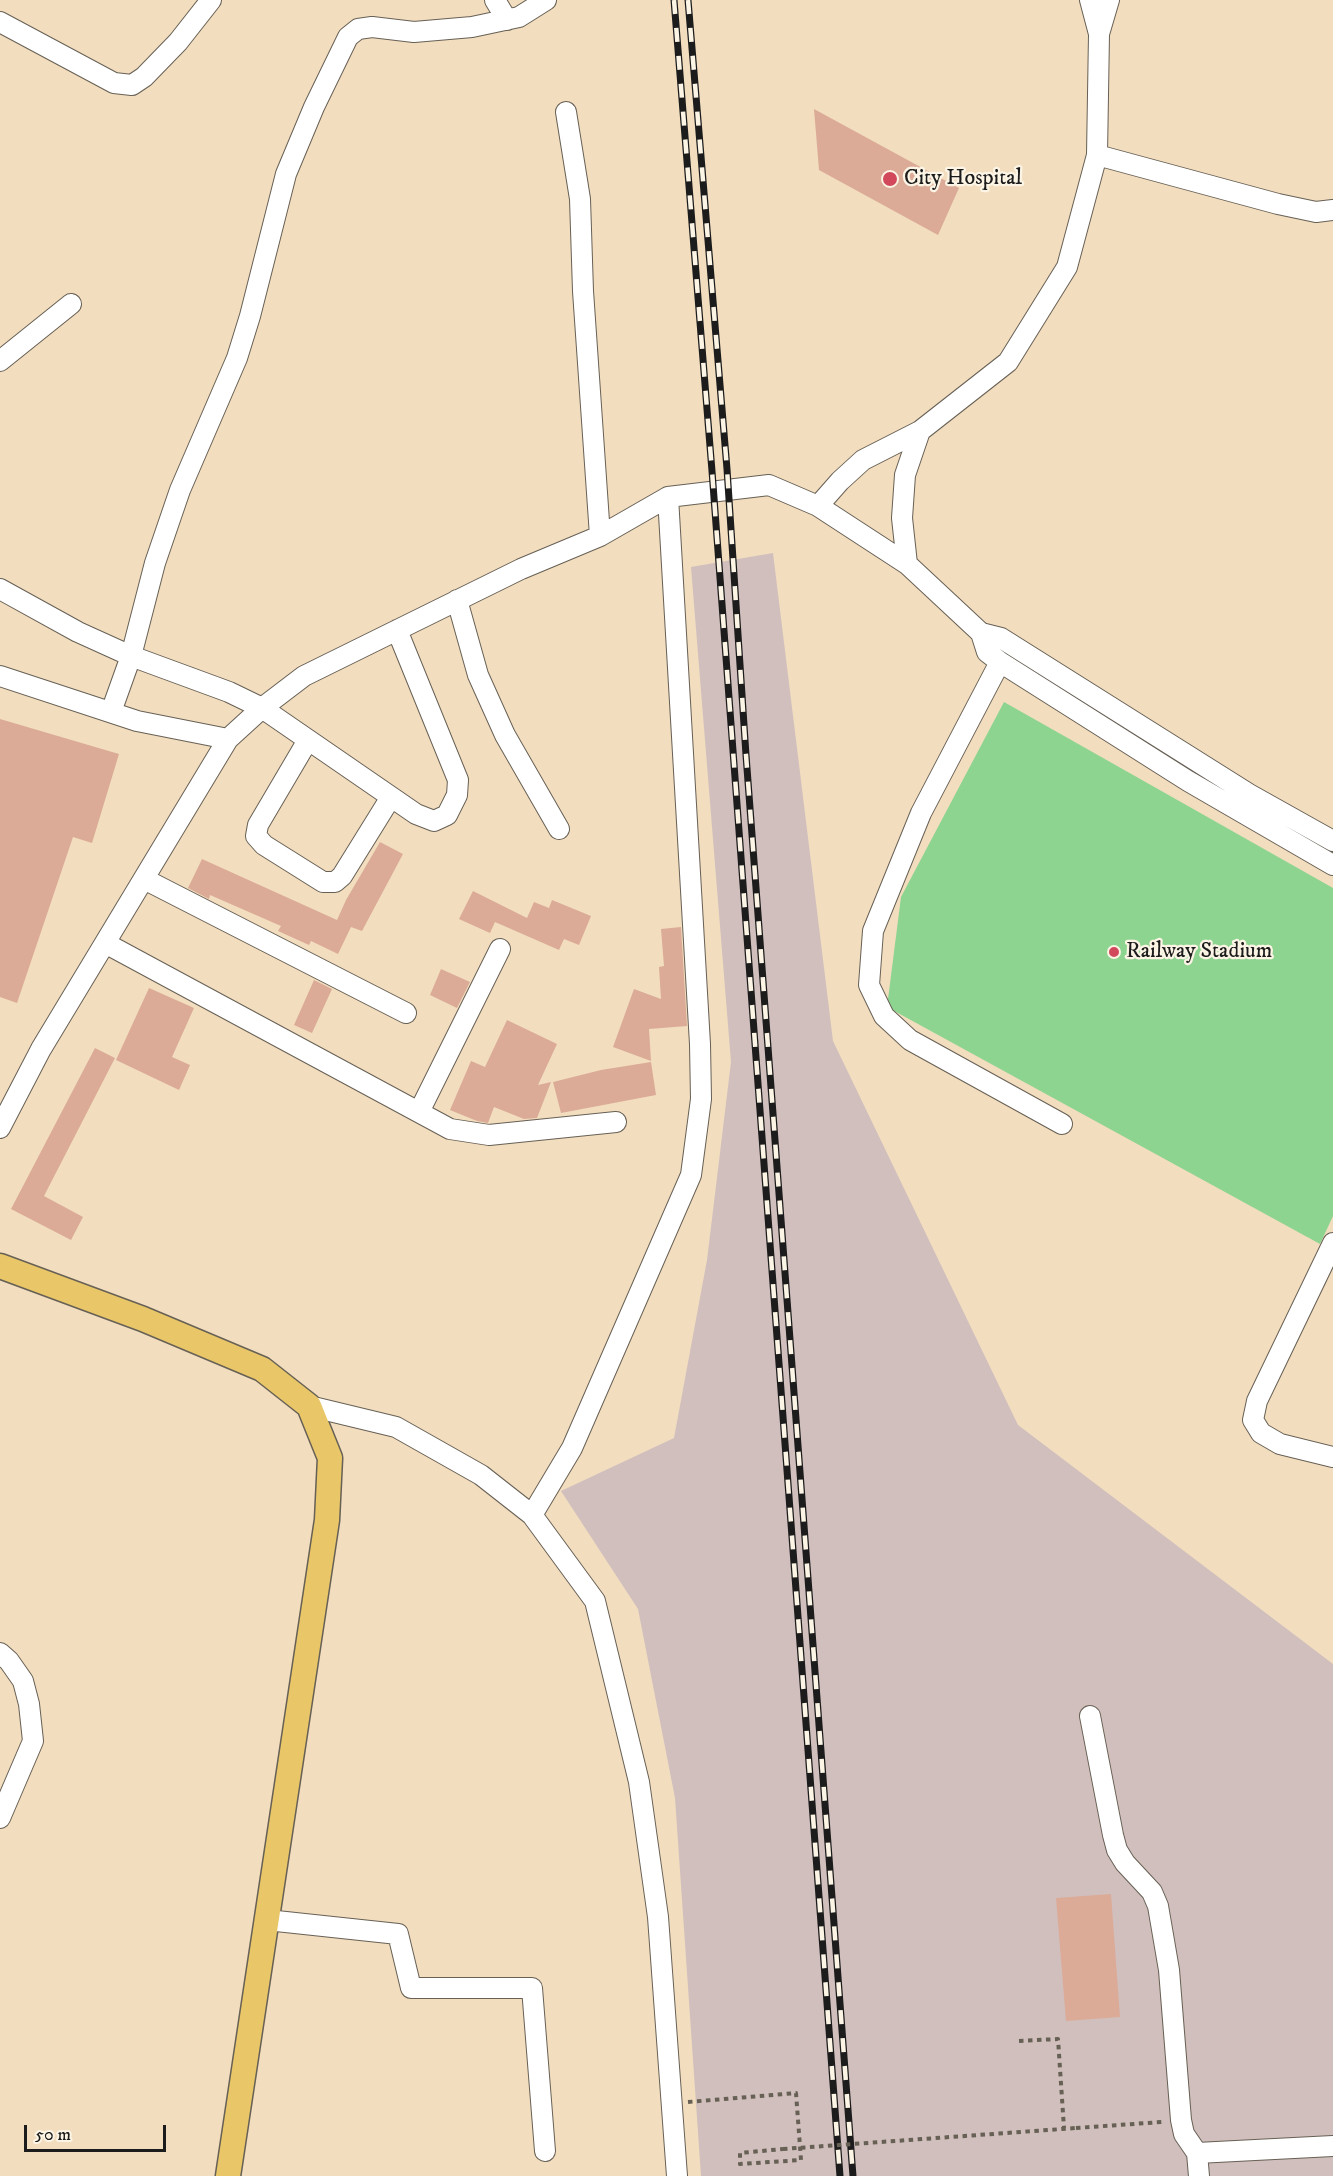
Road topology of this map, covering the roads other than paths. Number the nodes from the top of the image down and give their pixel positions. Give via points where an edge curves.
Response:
1 (211, 0) edge
2 (495, 0) edge
3 (546, 0) edge
4 (1090, 0) edge
5 (1109, 0) edge
6 (507, 20) junction
7 (0, 22) edge
8 (1099, 34) junction
9 (566, 112) dead end
10 (1097, 155) junction
11 (1333, 210) edge
12 (71, 304) dead end
13 (0, 362) edge
14 (920, 431) junction
15 (668, 497) junction
16 (818, 506) junction
17 (600, 536) junction
18 (907, 564) junction
19 (0, 589) edge
20 (457, 600) junction
21 (397, 630) junction
22 (981, 633) junction
23 (131, 656) junction
24 (1000, 662) junction
25 (0, 676) edge
26 (262, 708) junction
27 (111, 712) junction
28 (228, 739) junction
29 (308, 740) junction
30 (391, 797) junction
31 (559, 829) dead end
32 (1333, 841) edge
33 (1333, 866) edge
34 (144, 879) junction
35 (105, 943) junction
36 (500, 949) dead end
37 (406, 1013) dead end
38 (419, 1112) junction
39 (616, 1122) dead end
40 (1062, 1124) dead end
41 (0, 1128) edge
42 (1333, 1243) edge
43 (0, 1266) edge
44 (309, 1406) junction
45 (1333, 1457) edge
46 (532, 1515) junction
47 (0, 1653) edge
48 (1090, 1716) dead end
49 (0, 1818) edge
50 (267, 1920) junction
51 (1333, 2146) edge
52 (545, 2151) dead end
53 (1197, 2153) junction
54 (228, 2176) edge
55 (677, 2176) edge
56 (1199, 2176) edge

1 - 7 street via 178,42 132,85 114,83
2 - 6 street
3 - 6 street
4 - 8 street
5 - 8 street
6 - 23 street via 414,32 358,28 348,37 286,174 237,358 180,490 155,563
8 - 10 street
9 - 17 street via 580,199
10 - 11 street via 1278,204 1316,212
10 - 14 street via 1067,267 1008,362
12 - 13 street
14 - 16 street via 863,460
14 - 18 street via 905,475 902,518
15 - 16 street via 770,485
15 - 17 street
15 - 46 street via 700,1044 701,1099 691,1175 572,1448
16 - 18 street
17 - 20 street
18 - 22 street
19 - 23 street
20 - 21 street
20 - 31 street via 478,675 505,735
21 - 26 street via 304,676
21 - 30 street via 458,788 447,815 434,821
22 - 24 street via 987,652
22 - 32 street via 1001,638 1249,794
23 - 26 street
23 - 27 street
24 - 33 street via 1188,781
24 - 40 street via 921,813 873,931 869,985 884,1016 910,1040
25 - 27 street
26 - 28 street
26 - 29 street
27 - 28 street
28 - 34 street
29 - 30 street
29 - 30 street via 258,825 256,836 264,845 323,882 335,882
34 - 35 street
34 - 37 street
35 - 38 street
35 - 41 street via 41,1049
36 - 38 street
38 - 39 street via 450,1129 489,1135
42 - 45 street via 1257,1401 1254,1420 1260,1433 1280,1444
43 - 44 main road via 262,1369
44 - 46 street via 396,1427 480,1475
44 - 50 main road via 330,1458 327,1520
46 - 55 street via 595,1602 636,1771 658,1917
47 - 49 street via 23,1681 33,1741
48 - 53 street via 1117,1850 1152,1892 1158,1906 1169,1970 1181,2121 1184,2134
50 - 52 street via 398,1934 411,1989 532,1988
50 - 54 main road
51 - 53 street
53 - 56 street

